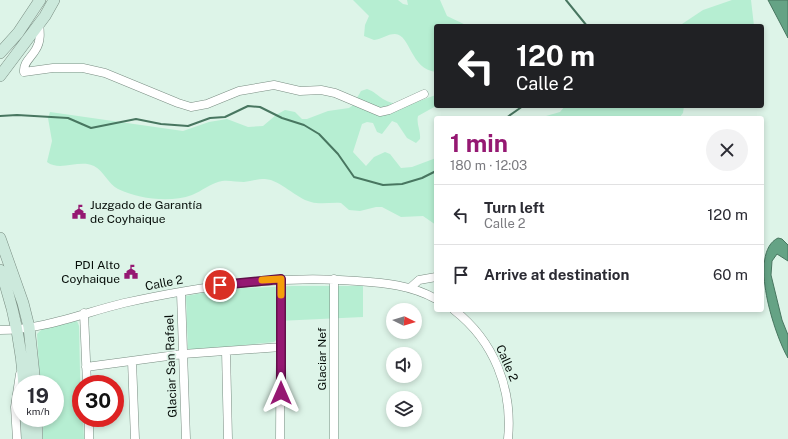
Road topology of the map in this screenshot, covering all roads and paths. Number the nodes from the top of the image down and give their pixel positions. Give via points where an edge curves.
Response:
1 (40, 0) edge
2 (54, 0) edge
3 (40, 23) junction
4 (0, 54) edge
5 (0, 76) edge
6 (424, 94) dead end
7 (0, 238) edge
8 (0, 270) edge
9 (434, 277) edge
10 (281, 279) junction
11 (334, 279) junction
12 (410, 288) junction
13 (180, 293) junction
14 (434, 297) edge
15 (456, 312) edge
16 (84, 314) junction
17 (29, 327) junction
18 (17, 329) junction
19 (0, 330) edge
20 (281, 347) junction
21 (226, 350) junction
22 (21, 351) junction
23 (183, 354) junction
24 (132, 361) junction
25 (86, 367) junction
26 (23, 375) edge
27 (34, 375) edge
28 (86, 375) edge
29 (26, 427) edge
30 (36, 427) edge
31 (88, 427) edge
32 (17, 439) edge
33 (27, 439) edge
34 (37, 439) edge
35 (89, 439) edge
36 (135, 439) edge
37 (186, 439) edge
38 (228, 439) edge
39 (280, 439) edge
40 (334, 439) edge
41 (508, 439) edge

1 - 4 main road
2 - 3 main road
3 - 5 main road
3 - 6 street via 40,40 26,63 24,72 53,68 83,68 105,73 191,107 207,104 239,91 274,84 300,91 321,90 336,93 380,112
7 - 17 main road
8 - 18 main road
9 - 12 street via 419,280
10 - 11 street, Calle 2
10 - 13 street, Calle 2 via 220,285
10 - 20 street
11 - 12 street, Calle 2 via 388,283
11 - 40 street, Glaciar Nef
12 - 14 street, Calle 2
13 - 16 street, Calle 2
13 - 23 street, Glaciar San Rafael
15 - 41 street, Calle 2 via 483,339 500,370 508,404
16 - 17 street, Calle 2
16 - 25 street
17 - 18 street, Calle 2
17 - 27 main road
18 - 19 street, Calle 2
18 - 22 main road
20 - 21 street
20 - 39 street
21 - 23 street
21 - 38 street
22 - 26 main road
22 - 32 street via 15,407
23 - 24 street
23 - 37 street, Glaciar San Rafael
24 - 25 street
24 - 36 street
25 - 28 street
29 - 33 main road
30 - 34 main road
31 - 35 street

